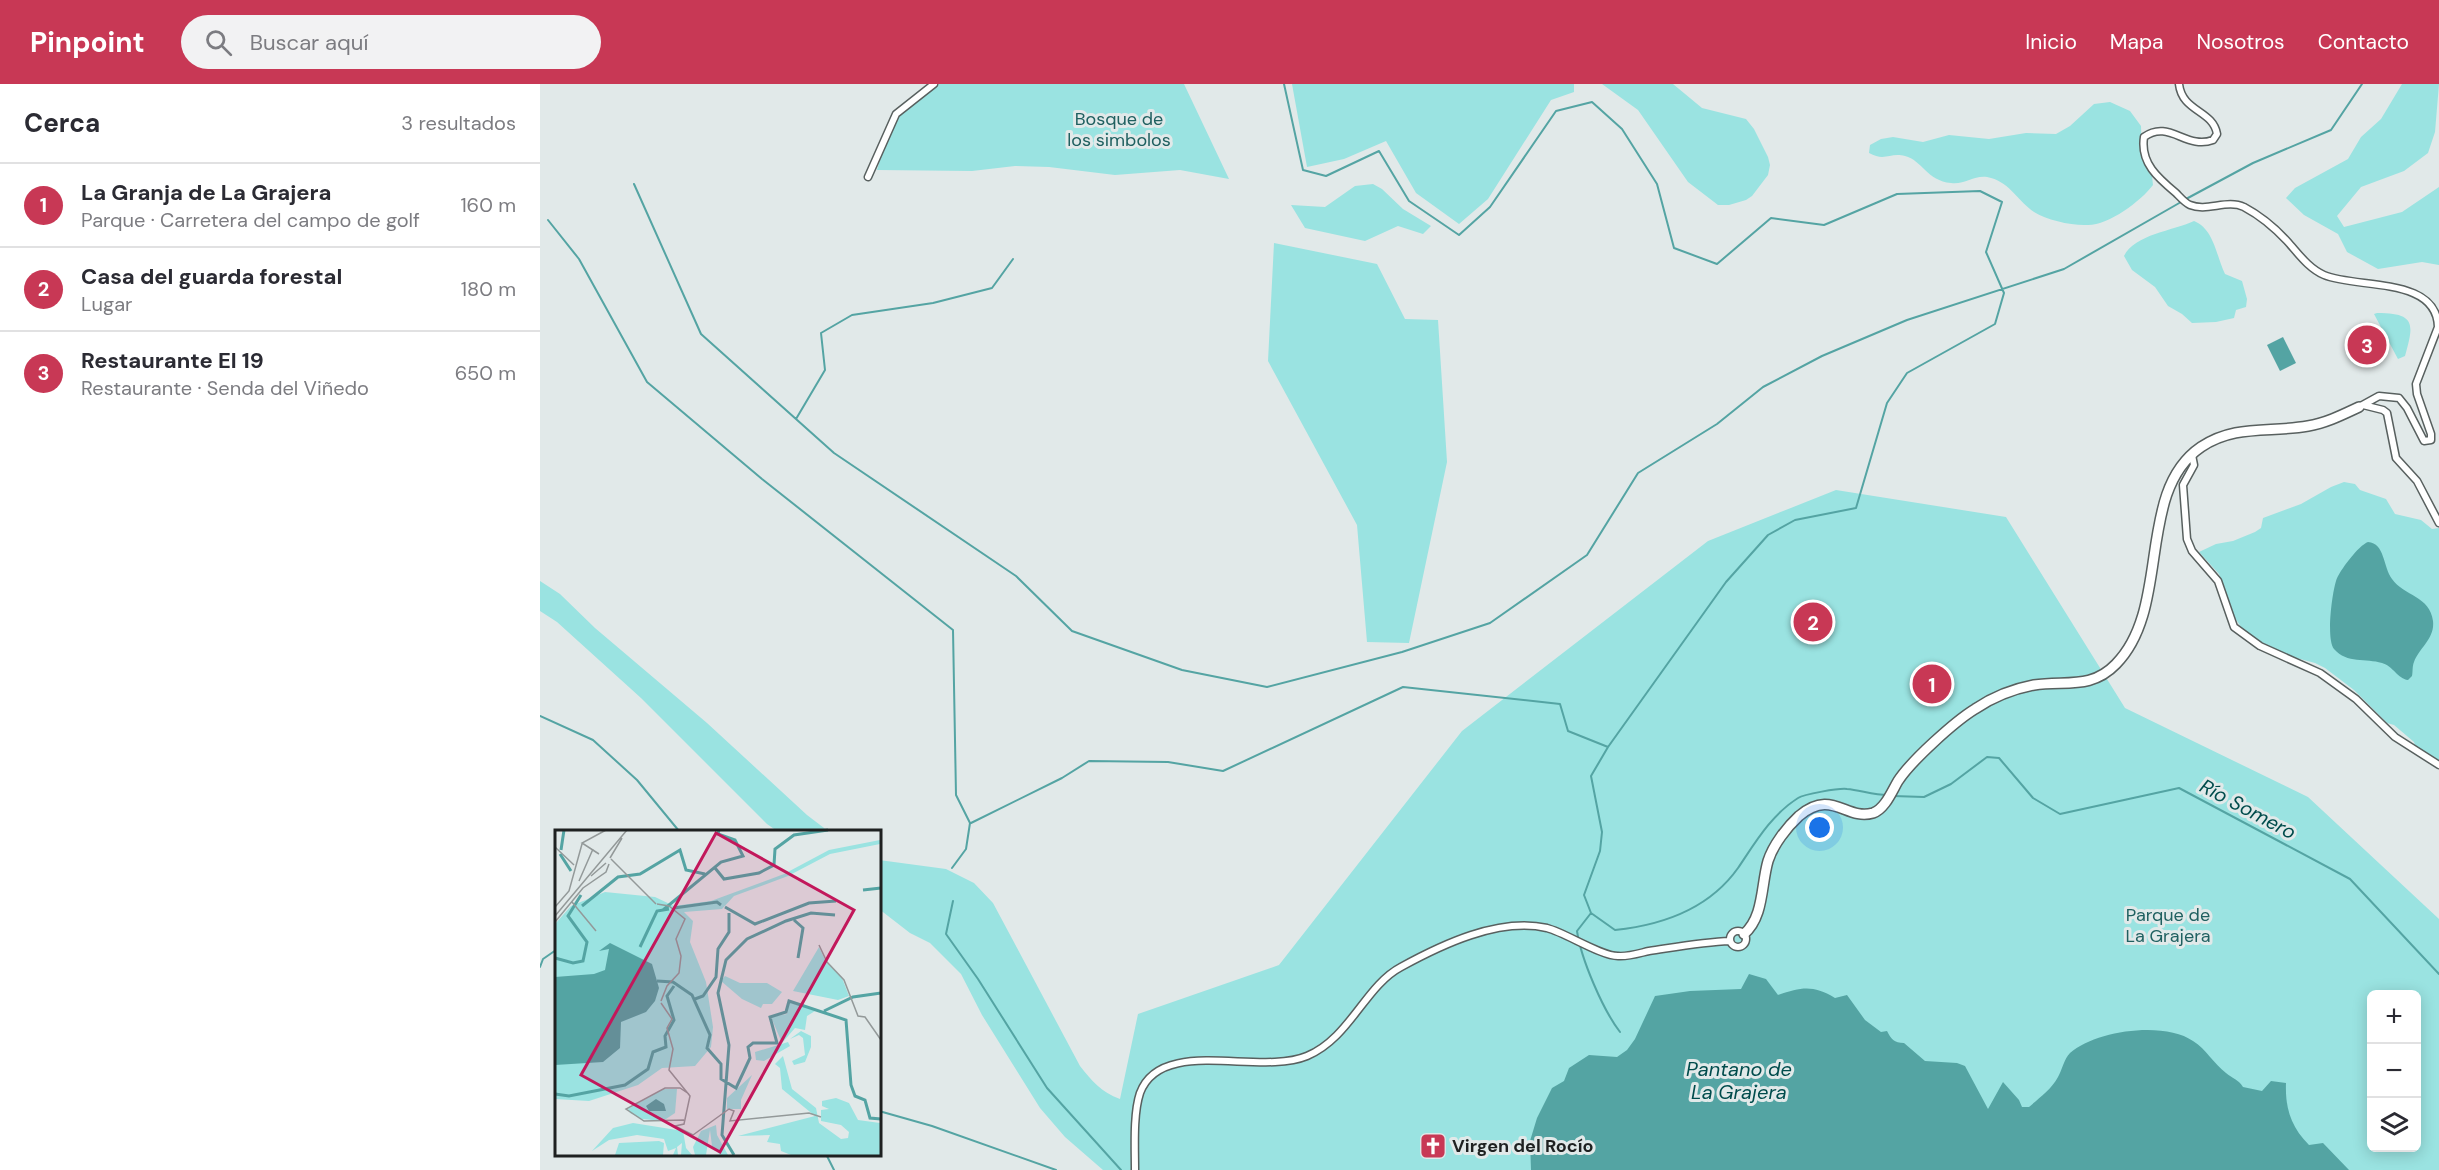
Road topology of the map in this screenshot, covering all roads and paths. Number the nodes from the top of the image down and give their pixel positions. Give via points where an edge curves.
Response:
1 (934, 84) edge
2 (2179, 84) edge
3 (868, 177) dead end
4 (2361, 406) junction
5 (2192, 454) junction
6 (2439, 522) edge
7 (2439, 765) edge
8 (1744, 934) junction
9 (1730, 942) junction
10 (1135, 1170) edge

1 - 3 street via 896,114
2 - 4 street via 2184,102 2207,118 2217,134 2213,140 2199,143 2162,130 2144,137 2145,156 2158,179 2189,205 2242,206 2278,232 2301,259 2322,274 2406,290 2428,301 2434,309 2439,327 2416,388 2431,440 2424,441 2399,398 2379,396
4 - 5 street via 2307,427 2253,429 2222,435
4 - 6 street via 2387,413 2396,458 2417,481
5 - 7 street via 2194,465 2183,485 2187,539 2192,551 2218,581 2234,627 2260,646 2320,673 2356,699 2395,737
5 - 8 street via 2172,478 2163,505 2141,621 2116,664 2102,676 2084,683 2036,685 2010,691 1976,708 1902,774 1882,807 1872,813 1829,804 1818,805 1800,816 1769,858 1760,906
8 - 9 street via 1735,931
8 - 9 street via 1742,945
9 - 10 street via 1706,942 1617,957 1546,928 1503,927 1438,947 1391,972 1329,1043 1306,1057 1274,1064 1192,1061 1170,1064 1157,1071 1140,1095

